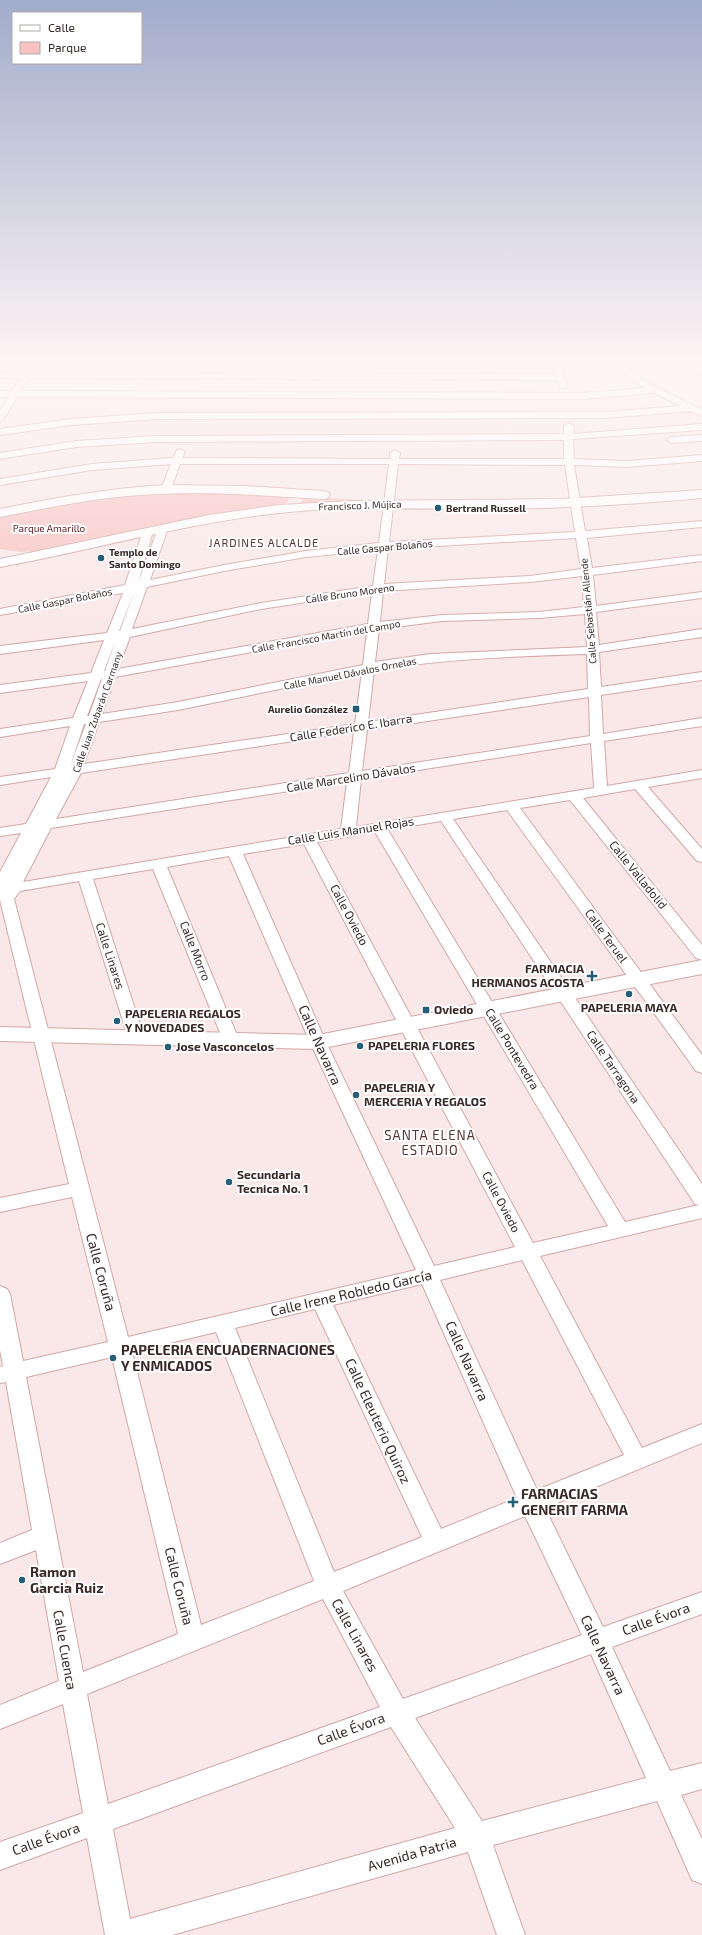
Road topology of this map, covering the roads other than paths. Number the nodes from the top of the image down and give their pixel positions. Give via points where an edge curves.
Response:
1 (22, 452) edge
2 (186, 452) edge
3 (395, 452) edge
4 (569, 452) edge
5 (0, 456) edge
6 (702, 458) edge
7 (394, 462) junction
8 (570, 462) junction
9 (182, 464) junction
10 (0, 482) edge
11 (174, 487) junction
12 (702, 491) edge
13 (281, 492) junction
14 (702, 494) edge
15 (389, 501) junction
16 (573, 501) junction
17 (278, 509) junction
18 (2, 513) edge
19 (702, 524) edge
20 (163, 528) junction
21 (148, 531) junction
22 (580, 535) junction
23 (383, 546) junction
24 (0, 553) edge
25 (43, 555) junction
26 (702, 558) edge
27 (0, 563) edge
28 (586, 573) junction
29 (143, 585) junction
30 (130, 588) junction
31 (379, 588) junction
32 (702, 595) edge
33 (589, 610) junction
34 (0, 612) edge
35 (374, 626) junction
36 (702, 633) edge
37 (125, 634) junction
38 (112, 635) junction
39 (0, 650) edge
40 (592, 650) junction
41 (369, 667) junction
42 (112, 674) junction
43 (97, 676) junction
44 (702, 676) edge
45 (0, 689) edge
46 (594, 692) junction
47 (94, 719) junction
48 (78, 722) junction
49 (702, 722) edge
50 (361, 727) junction
51 (0, 733) edge
52 (596, 739) junction
53 (76, 769) junction
54 (61, 772) junction
55 (701, 776) edge
56 (355, 777) junction
57 (0, 781) edge
58 (638, 784) junction
59 (601, 791) junction
60 (573, 795) junction
61 (510, 805) junction
62 (444, 816) junction
63 (47, 825) junction
64 (379, 827) junction
65 (30, 828) junction
66 (0, 832) edge
67 (348, 832) junction
68 (308, 838) junction
69 (234, 851) junction
70 (702, 858) edge
71 (158, 863) junction
72 (84, 876) junction
73 (6, 892) edge
74 (702, 955) edge
75 (702, 967) edge
76 (638, 980) junction
77 (564, 994) junction
78 (488, 1009) junction
79 (407, 1025) junction
80 (0, 1034) edge
81 (40, 1035) junction
82 (136, 1037) junction
83 (231, 1040) junction
84 (318, 1042) junction
85 (702, 1067) edge
86 (79, 1189) junction
87 (702, 1199) edge
88 (0, 1205) edge
89 (702, 1211) edge
90 (620, 1230) junction
91 (528, 1252) junction
92 (428, 1275) junction
93 (0, 1294) edge
94 (321, 1300) junction
95 (223, 1323) junction
96 (120, 1347) junction
97 (7, 1374) edge
98 (702, 1432) edge
99 (637, 1459) junction
100 (531, 1503) junction
101 (44, 1536) junction
102 (436, 1542) junction
103 (0, 1554) edge
104 (328, 1586) junction
105 (702, 1603) edge
106 (192, 1640) junction
107 (597, 1641) junction
108 (72, 1688) junction
109 (398, 1712) junction
110 (0, 1717) edge
111 (702, 1776) edge
112 (664, 1787) junction
113 (97, 1821) junction
114 (476, 1836) junction
115 (0, 1856) edge
116 (702, 1870) edge
117 (121, 1935) edge
118 (511, 1935) edge

1 - 5 street
2 - 9 street
3 - 7 street
4 - 8 street, Calle Sebastián Allende
6 - 8 street via 627,464
7 - 8 street
7 - 9 street
7 - 15 street
8 - 16 street, Calle Sebastián Allende
9 - 10 street via 92,467
9 - 11 street
11 - 13 street
11 - 18 street via 96,495
12 - 16 street
13 - 15 street
13 - 17 street via 291,494 297,500 293,505
14 - 16 street, Francisco J. Mújica
15 - 16 street, Francisco J. Mújica via 478,505
15 - 17 street, Francisco J. Mújica
15 - 23 street
16 - 22 street, Calle Sebastián Allende
17 - 20 street, Francisco J. Mújica
19 - 22 street, Calle Gaspar Bolaños
20 - 21 street, Francisco J. Mújica
20 - 29 street, Calle Juan Zubarán Carmany
21 - 25 street, Francisco J. Mújica
21 - 30 street, Calle Juan Zubarán Carmany
22 - 23 street, Calle Gaspar Bolaños
22 - 28 street, Calle Sebastián Allende
23 - 29 street, Calle Gaspar Bolaños via 306,554
23 - 31 street
24 - 25 street via 14,556
25 - 27 street, Francisco J. Mújica
26 - 28 street, Calle Bruno Moreno
28 - 31 street, Calle Bruno Moreno
28 - 33 street, Calle Sebastián Allende
29 - 30 street, Calle Gaspar Bolaños
29 - 37 street, Calle Juan Zubarán Carmany
30 - 34 street, Calle Gaspar Bolaños
30 - 38 street, Calle Juan Zubarán Carmany
31 - 35 street
31 - 37 street, Calle Bruno Moreno via 261,606
32 - 33 street, Calle Francisco Martín del Campo
33 - 35 street, Calle Francisco Martín del Campo via 539,615 442,618
33 - 40 street, Calle Sebastián Allende
35 - 41 street
35 - 42 street, Calle Francisco Martín del Campo
36 - 40 street, Calle Manuel Dávalos Ornelas
37 - 38 street, Calle Bruno Moreno
37 - 42 street, Calle Juan Zubarán Carmany
38 - 39 street, Calle Bruno Moreno
38 - 43 street, Calle Juan Zubarán Carmany
40 - 41 street, Calle Manuel Dávalos Ornelas via 503,653
40 - 46 street, Calle Sebastián Allende
41 - 47 street, Calle Manuel Dávalos Ornelas via 178,706
41 - 50 street
42 - 43 street, Calle Francisco Martín del Campo
42 - 47 street, Calle Juan Zubarán Carmany
43 - 45 street, Calle Francisco Martín del Campo
43 - 48 street, Calle Juan Zubarán Carmany
44 - 46 street, Calle Federico E. Ibarra
46 - 50 street, Calle Federico E. Ibarra
46 - 52 street, Calle Sebastián Allende
47 - 48 street, Calle Manuel Dávalos Ornelas
47 - 53 street, Calle Juan Zubarán Carmany
48 - 51 street, Calle Manuel Dávalos Ornelas
48 - 54 street, Calle Juan Zubarán Carmany
49 - 52 street, Calle Marcelino Dávalos
50 - 53 street, Calle Federico E. Ibarra
50 - 56 street
52 - 56 street, Calle Marcelino Dávalos
52 - 59 street, Calle Sebastián Allende
53 - 54 street, Calle Federico E. Ibarra
53 - 63 street, Calle Juan Zubarán Carmany
54 - 57 street, Calle Federico E. Ibarra
54 - 65 street, Calle Juan Zubarán Carmany
55 - 58 street, Calle Luis Manuel Rojas
56 - 63 street, Calle Marcelino Dávalos
56 - 67 street
58 - 59 street, Calle Luis Manuel Rojas
58 - 70 street
59 - 60 street, Calle Luis Manuel Rojas
60 - 61 street, Calle Luis Manuel Rojas
60 - 74 street, Calle Valladolid
61 - 62 street, Calle Luis Manuel Rojas
61 - 76 street, Calle Teruel
62 - 64 street, Calle Luis Manuel Rojas
62 - 77 street, Calle Tarragona
63 - 65 street, Calle Marcelino Dávalos
63 - 73 street, Calle Juan Zubarán Carmany
64 - 67 street, Calle Luis Manuel Rojas
64 - 78 street, Calle Pontevedra
65 - 66 street, Calle Marcelino Dávalos
65 - 73 street, Calle Juan Zubarán Carmany via 5,876
67 - 68 street, Calle Luis Manuel Rojas
68 - 69 street, Calle Luis Manuel Rojas
68 - 79 street, Calle Oviedo
69 - 71 street, Calle Luis Manuel Rojas
69 - 84 street, Calle Navarra
71 - 72 street, Calle Luis Manuel Rojas
71 - 83 street, Calle Morro
72 - 73 street, Calle Luis Manuel Rojas
72 - 82 street, Calle Linares
73 - 81 street, Calle Coruña
75 - 76 street
76 - 77 street
76 - 85 street, Calle Teruel
77 - 78 street
77 - 87 street, Calle Tarragona
78 - 79 street
78 - 90 street, Calle Pontevedra
79 - 84 street
79 - 91 street, Calle Oviedo
80 - 81 street
81 - 82 street
81 - 86 street, Calle Coruña
82 - 83 street
83 - 84 street
84 - 92 street, Calle Navarra
86 - 88 street
86 - 96 street, Calle Coruña
89 - 90 street, Calle Irene Robledo García
90 - 91 street, Calle Irene Robledo García
91 - 92 street, Calle Irene Robledo García
91 - 99 street, Calle Oviedo
92 - 94 street, Calle Irene Robledo García
92 - 100 street, Calle Navarra
93 - 97 street, Calle Cuenca
94 - 95 street, Calle Irene Robledo García
94 - 102 street, Calle Eleuterio Quiroz
95 - 96 street, Calle Irene Robledo García
95 - 104 street, Calle Linares
96 - 97 street, Calle Irene Robledo García
96 - 106 street, Calle Coruña
97 - 101 street, Calle Cuenca
98 - 99 street
99 - 100 street
100 - 102 street
100 - 107 street, Calle Navarra
101 - 103 street
101 - 108 street, Calle Cuenca
102 - 104 street
104 - 106 street
104 - 109 street, Calle Linares
105 - 107 street, Calle Évora
106 - 108 street
107 - 109 street, Calle Évora
107 - 112 street, Calle Navarra
108 - 110 street
108 - 113 street, Calle Cuenca
109 - 113 street, Calle Évora
109 - 114 street, Calle Linares
111 - 112 street, Avenida Patria
112 - 114 street, Avenida Patria
112 - 116 street, Calle Navarra
113 - 115 street, Calle Évora
113 - 117 street, Calle Cuenca
114 - 117 street, Avenida Patria
114 - 118 street, Calle Linares

